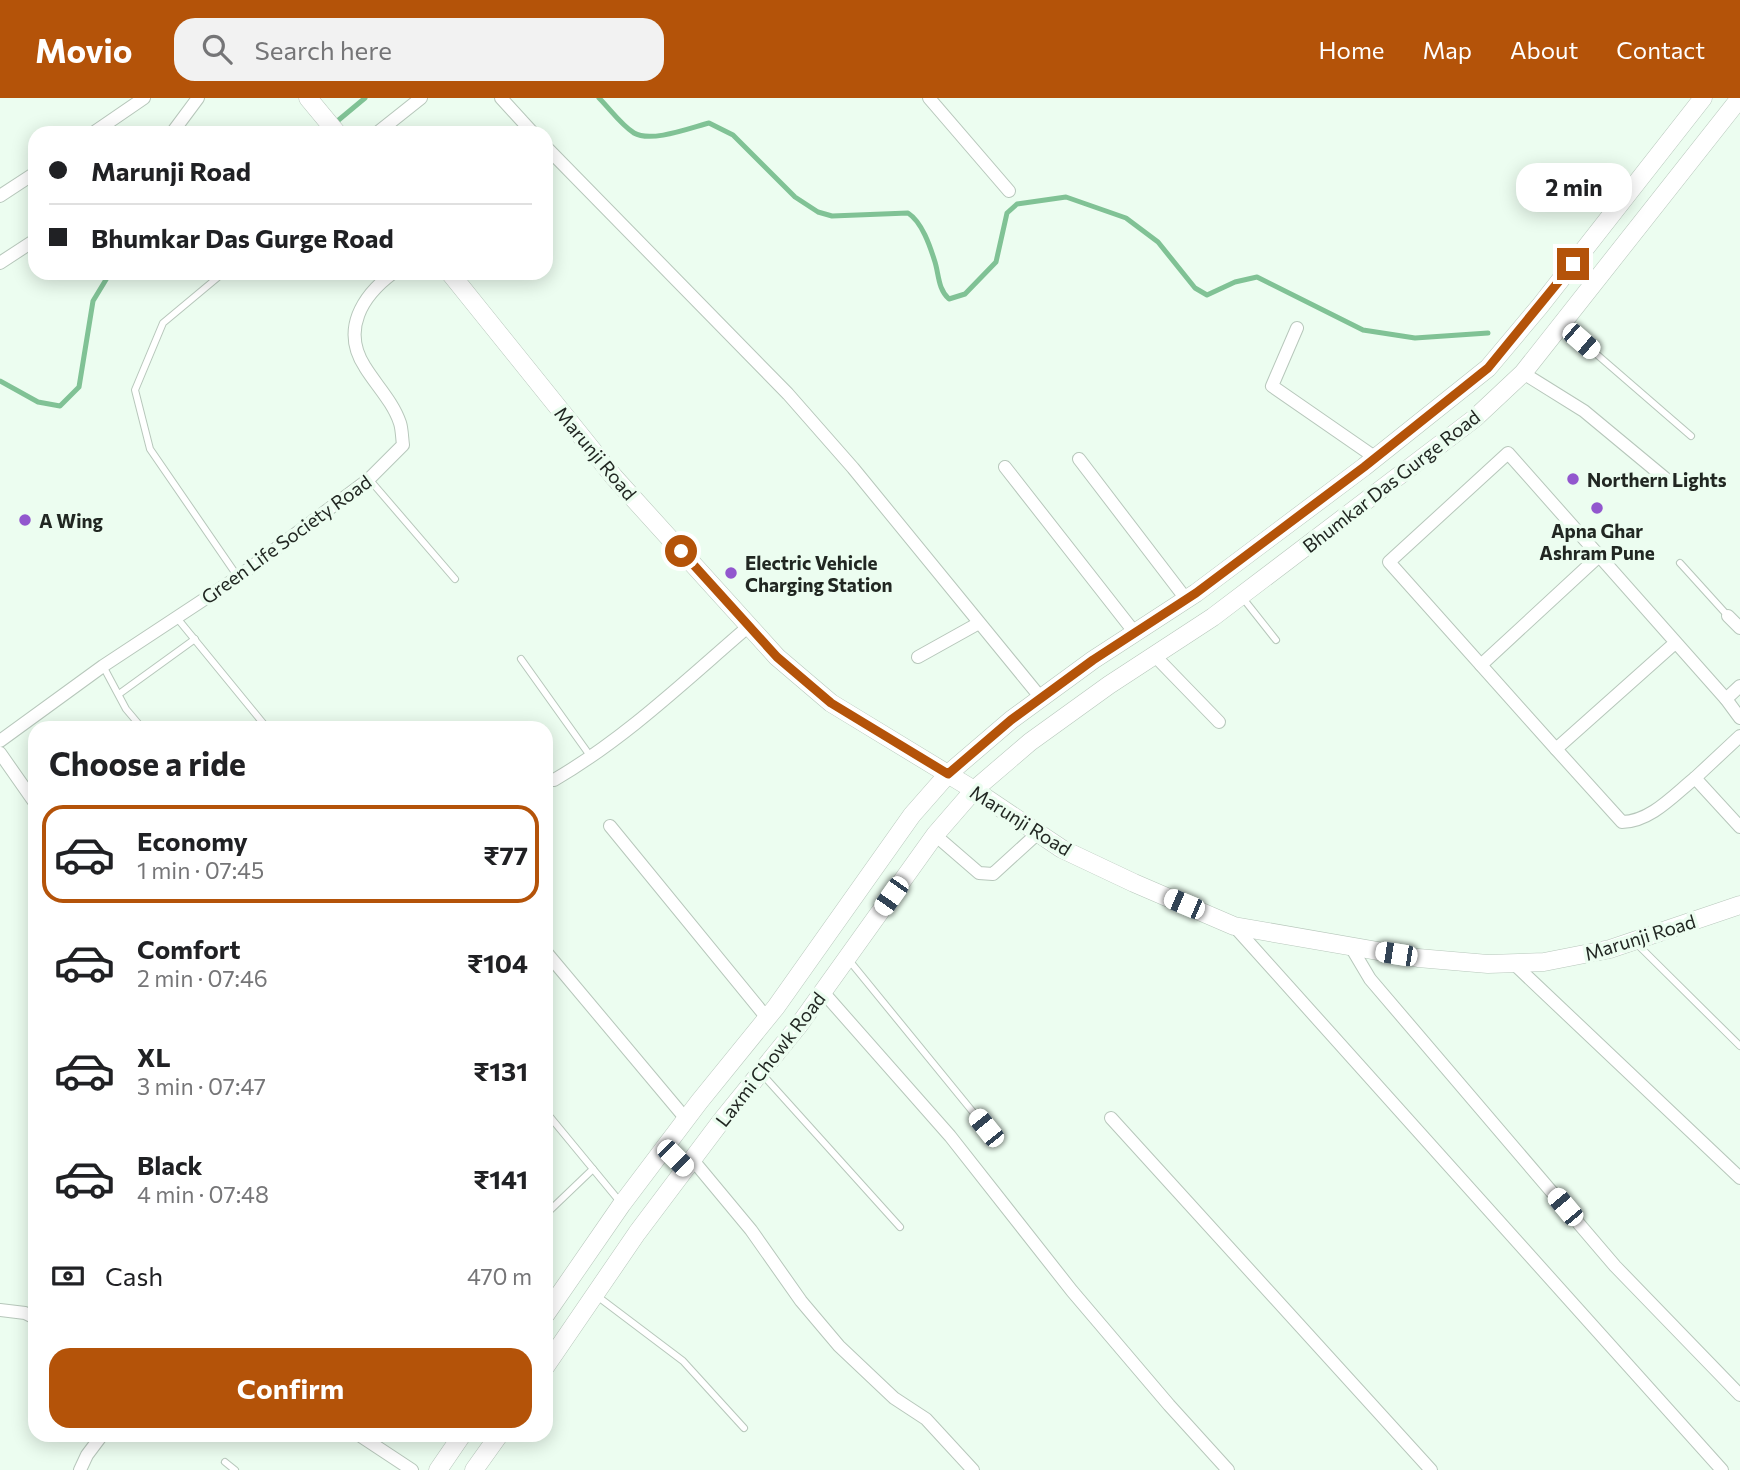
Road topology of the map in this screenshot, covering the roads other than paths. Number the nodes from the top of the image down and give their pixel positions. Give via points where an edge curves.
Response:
1 (144, 98) edge
2 (198, 98) edge
3 (421, 98) edge
4 (501, 98) edge
5 (929, 98) edge
6 (1703, 98) edge
7 (1740, 99) edge
8 (313, 104) edge
9 (103, 126) edge
10 (177, 126) edge
11 (331, 126) edge
12 (386, 126) edge
13 (527, 126) edge
14 (553, 154) edge
15 (28, 178) edge
16 (1009, 191) dead end
17 (0, 196) edge
18 (28, 245) edge
19 (0, 263) edge
20 (215, 280) edge
21 (377, 280) edge
22 (456, 280) edge
23 (1562, 325) junction
24 (1297, 328) dead end
25 (1488, 368) junction
26 (1523, 373) junction
27 (1507, 388) junction
28 (1690, 436) dead end
29 (1079, 459) dead end
30 (1370, 462) junction
31 (1005, 467) dead end
32 (369, 479) junction
33 (1666, 479) dead end
34 (1381, 489) junction
35 (1599, 556) junction
36 (1680, 564) dead end
37 (238, 577) junction
38 (455, 579) dead end
39 (1241, 596) junction
40 (1186, 599) junction
41 (1728, 616) joint
42 (177, 618) junction
43 (979, 623) junction
44 (1204, 623) junction
45 (749, 626) junction
46 (1740, 628) edge
47 (1135, 633) junction
48 (195, 639) junction
49 (1276, 640) dead end
50 (1675, 643) junction
51 (1154, 655) junction
52 (918, 657) dead end
53 (522, 659) dead end
54 (1481, 664) junction
55 (103, 666) junction
56 (1740, 686) edge
57 (119, 694) junction
58 (1041, 698) junction
59 (1726, 699) junction
60 (1740, 718) edge
61 (136, 721) edge
62 (261, 721) edge
63 (1219, 722) dead end
64 (1740, 736) edge
65 (0, 741) edge
66 (1556, 749) junction
67 (0, 753) edge
68 (592, 758) junction
69 (948, 774) junction
70 (1695, 778) junction
71 (555, 780) dead end
72 (974, 790) junction
73 (28, 793) edge
74 (610, 827) dead end
75 (1740, 827) edge
76 (1038, 833) junction
77 (935, 835) junction
78 (1740, 905) edge
79 (1234, 926) junction
80 (1634, 941) junction
81 (1351, 947) junction
82 (847, 958) junction
83 (553, 960) edge
84 (1513, 963) junction
85 (823, 992) junction
86 (767, 1018) junction
87 (1740, 1046) edge
88 (761, 1072) junction
89 (1111, 1118) dead end
90 (686, 1119) junction
91 (553, 1121) edge
92 (986, 1128) dead end
93 (664, 1147) junction
94 (689, 1164) junction
95 (593, 1170) junction
96 (1740, 1178) edge
97 (622, 1204) junction
98 (553, 1207) edge
99 (900, 1227) dead end
100 (595, 1295) junction
101 (553, 1299) edge
102 (0, 1310) edge
103 (28, 1314) edge
104 (553, 1356) edge
105 (1740, 1395) edge
106 (744, 1427) dead end
107 (97, 1442) edge
108 (370, 1442) edge
109 (458, 1442) edge
110 (494, 1442) edge
111 (225, 1462) dead end
112 (441, 1469) edge
113 (80, 1470) edge
114 (235, 1470) edge
115 (412, 1470) edge
116 (474, 1470) edge
117 (973, 1470) edge
118 (1228, 1470) edge
119 (1432, 1470) edge
120 (1722, 1470) edge

1 - 9 street
2 - 10 street
3 - 12 street
4 - 13 street
5 - 16 street
6 - 25 main road, Bhumkar Das Gurge Road
7 - 23 main road, Bhumkar Das Gurge Road
8 - 11 main road
14 - 43 street via 788,394
15 - 17 street
18 - 19 street
20 - 37 lane via 163,323 135,390 150,449
21 - 32 street, Green Life Society Road via 354,321 355,340 362,364 400,424 403,445
22 - 45 main road, Marunji Road via 614,477
23 - 26 main road, Bhumkar Das Gurge Road
23 - 28 lane
24 - 30 street via 1272,386
25 - 27 main road
25 - 30 main road, Bhumkar Das Gurge Road
26 - 27 main road, Bhumkar Das Gurge Road
26 - 33 street via 1584,411
27 - 34 main road, Bhumkar Das Gurge Road
29 - 40 street
30 - 34 main road
30 - 40 main road, Bhumkar Das Gurge Road
31 - 47 street
32 - 37 street, Green Life Society Road
32 - 38 lane
34 - 39 main road, Bhumkar Das Gurge Road
35 - 50 street
35 - 54 street
35 - 54 street via 1508,453 1395,556 1389,562
36 - 41 lane
37 - 42 street, Green Life Society Road
39 - 44 main road, Bhumkar Das Gurge Road
39 - 49 lane
40 - 44 main road
40 - 47 main road, Bhumkar Das Gurge Road
41 - 46 street
42 - 48 lane
42 - 55 street, Green Life Society Road
43 - 52 street
43 - 58 street
44 - 51 main road, Bhumkar Das Gurge Road
45 - 68 street
45 - 69 main road, Marunji Road via 831,703
47 - 58 main road, Bhumkar Das Gurge Road
48 - 57 lane
48 - 62 lane
50 - 59 street
50 - 66 street
51 - 63 street
51 - 72 main road, Bhumkar Das Gurge Road via 1030,742
53 - 68 lane
54 - 66 street
55 - 57 lane
55 - 65 street, Green Life Society Road
56 - 59 street
57 - 61 lane
58 - 69 main road, Bhumkar Das Gurge Road
59 - 60 street
64 - 70 street
66 - 70 street via 1622,822 1647,816
67 - 73 street
68 - 71 street
69 - 72 main road, Marunji Road
69 - 86 main road, Laxmi Chowk Road via 912,815
70 - 75 street
72 - 76 main road, Marunji Road
72 - 77 main road, Laxmi Chowk Road
74 - 86 street
76 - 77 street via 993,874 979,873
76 - 79 main road, Marunji Road via 1062,849
77 - 82 main road, Laxmi Chowk Road
78 - 80 main road, Marunji Road
79 - 81 main road, Marunji Road
79 - 120 street
80 - 84 main road, Marunji Road via 1544,962
80 - 87 lane
81 - 84 main road, Marunji Road via 1418,958
81 - 105 street via 1370,979 1615,1266
82 - 85 main road, Laxmi Chowk Road
82 - 92 lane
83 - 90 street
84 - 96 street
85 - 88 main road, Laxmi Chowk Road
85 - 118 street via 950,1136 1072,1291
86 - 90 main road, Laxmi Chowk Road
88 - 94 main road, Laxmi Chowk Road
88 - 99 lane
89 - 119 street
90 - 93 main road, Laxmi Chowk Road
91 - 95 lane
93 - 94 main road
93 - 97 main road, Laxmi Chowk Road
94 - 100 main road, Laxmi Chowk Road
94 - 117 street via 751,1230 839,1346 894,1398 926,1419
95 - 97 lane
95 - 98 lane
97 - 101 main road, Laxmi Chowk Road
100 - 104 main road, Laxmi Chowk Road
100 - 106 lane via 683,1361
102 - 103 street
107 - 113 street
108 - 115 street
109 - 112 main road
110 - 116 main road
111 - 114 lane

